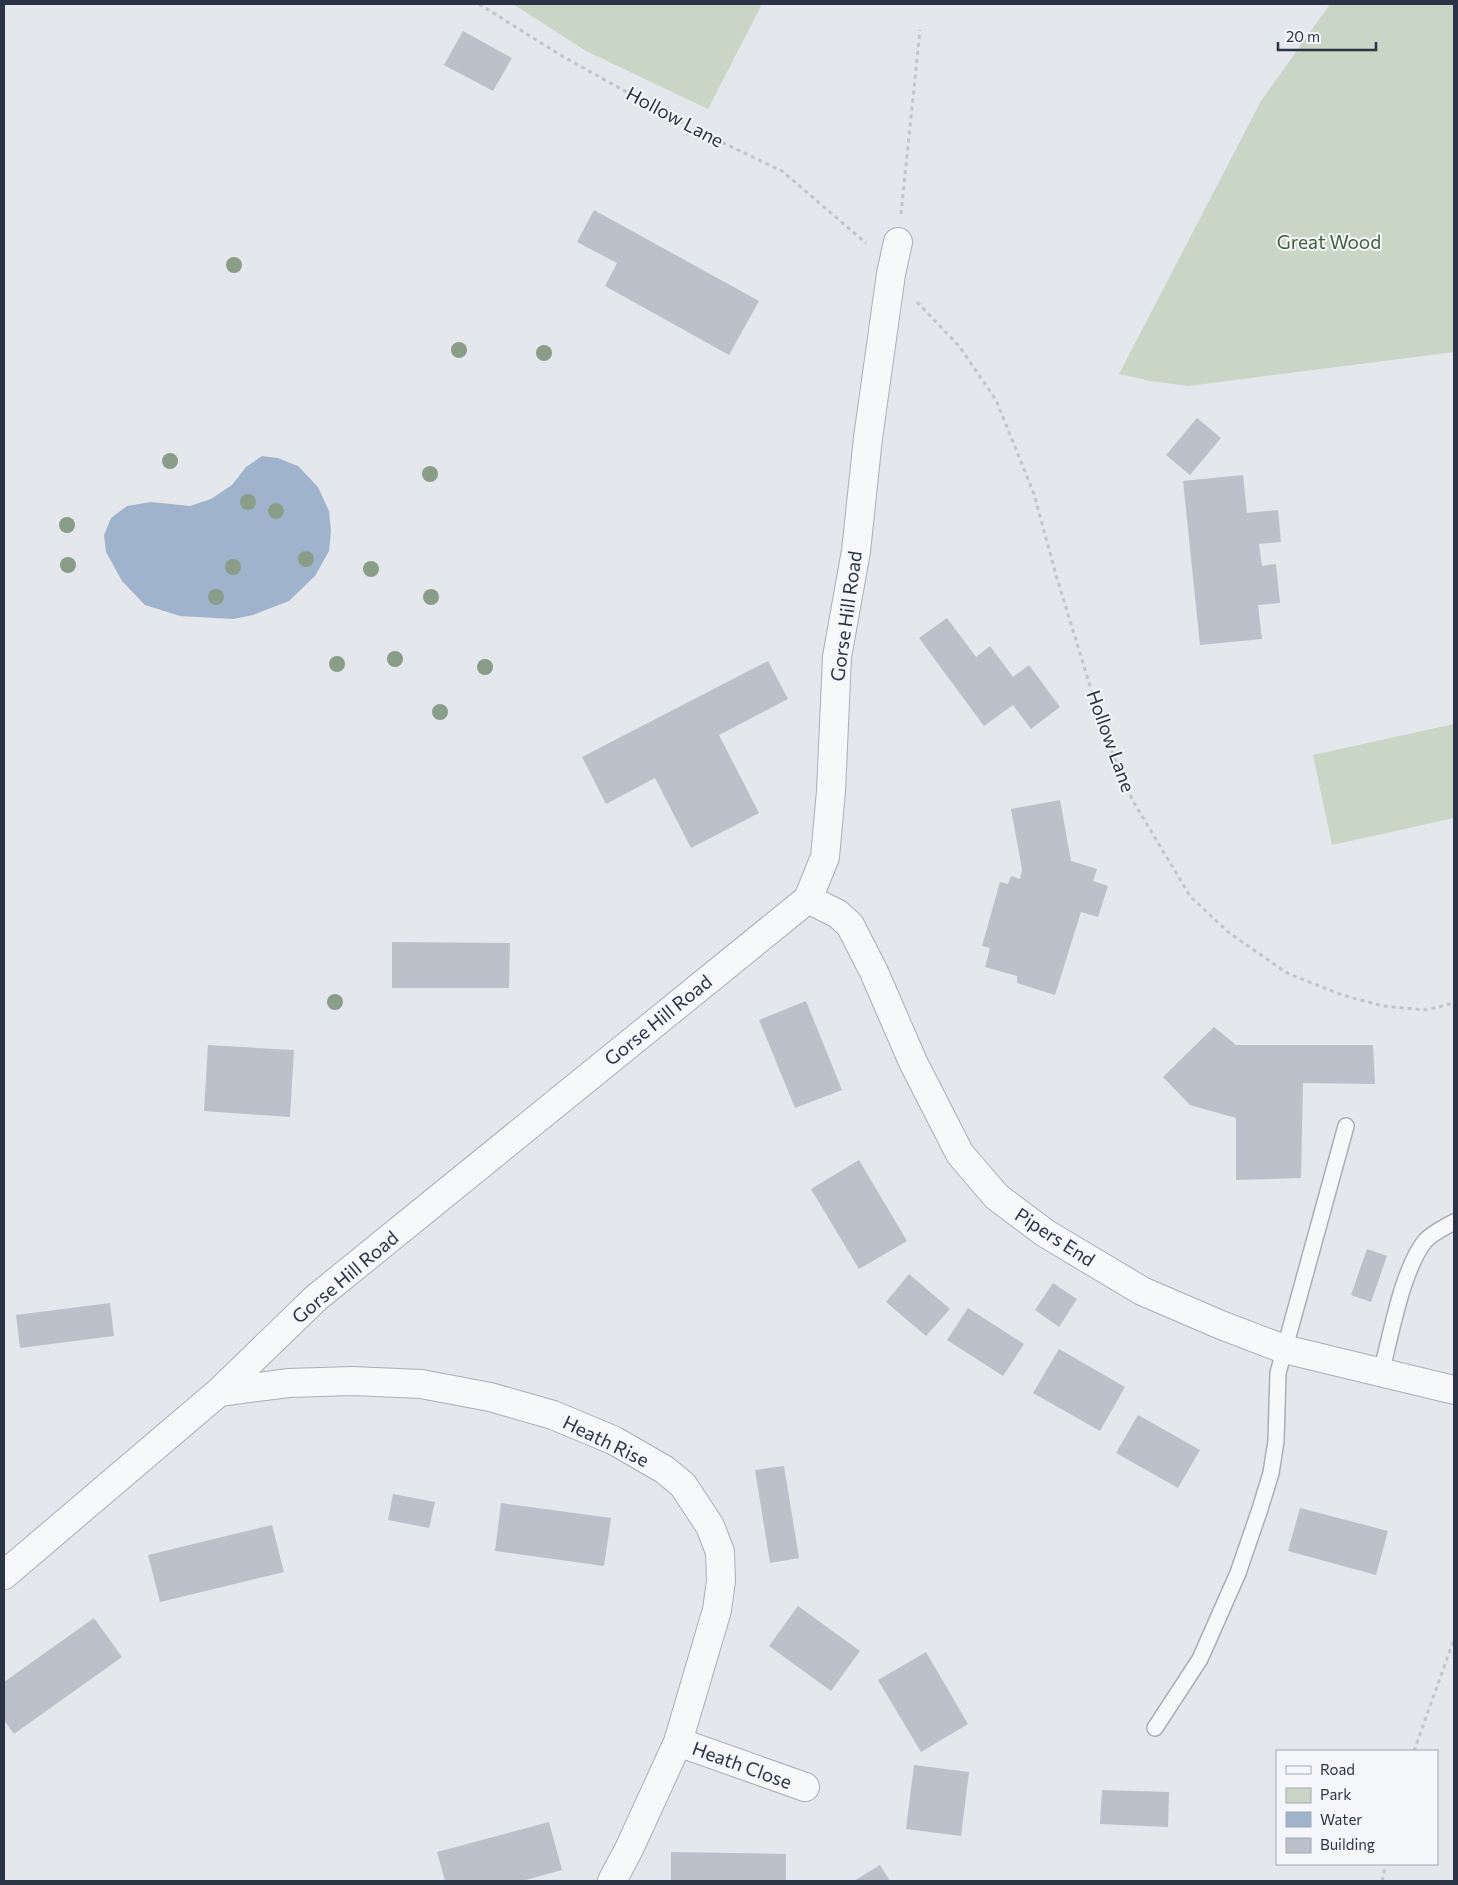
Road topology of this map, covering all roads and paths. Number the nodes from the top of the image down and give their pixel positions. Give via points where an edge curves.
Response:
1 (479, 4) edge
2 (920, 30) dead end
3 (863, 240) dead end
4 (898, 242) joint
5 (926, 312) dead end
6 (808, 899) junction
7 (1454, 1002) edge
8 (1346, 1126) dead end
9 (1454, 1222) edge
10 (1284, 1349) junction
11 (1381, 1372) junction
12 (1454, 1390) edge
13 (219, 1392) junction
14 (4, 1575) edge
15 (1454, 1639) edge
16 (1154, 1728) dead end
17 (678, 1742) junction
18 (1414, 1750) edge
19 (805, 1787) dead end
20 (1386, 1865) edge
21 (612, 1881) edge
22 (1382, 1881) edge

1 - 3 path, Hollow Lane via 562,56 678,121 782,171
2 - 4 path
4 - 6 street, Gorse Hill Road via 868,438 856,551 837,657 825,857
5 - 7 path, Hollow Lane via 959,346 996,400 1034,494 1106,738 1132,801 1190,896 1228,932 1287,973 1342,995 1383,1006 1426,1010
6 - 10 street, Pipers End via 838,914 850,925 913,1062 960,1154 997,1197 1045,1233 1142,1291
6 - 13 street, Gorse Hill Road via 316,1298
8 - 10 lane
9 - 11 lane via 1426,1240 1412,1263
10 - 11 street, Pipers End
10 - 16 lane via 1278,1372 1276,1441 1271,1473 1251,1536 1200,1659
11 - 12 street, Pipers End
13 - 14 street, Gorse Hill Road
13 - 17 street, Heath Rise via 298,1383 421,1384 490,1397 553,1415 615,1441 665,1470 683,1484 710,1526 720,1552 717,1610
15 - 18 path
17 - 19 street, Heath Close
17 - 21 street, Heath Rise
20 - 22 path

